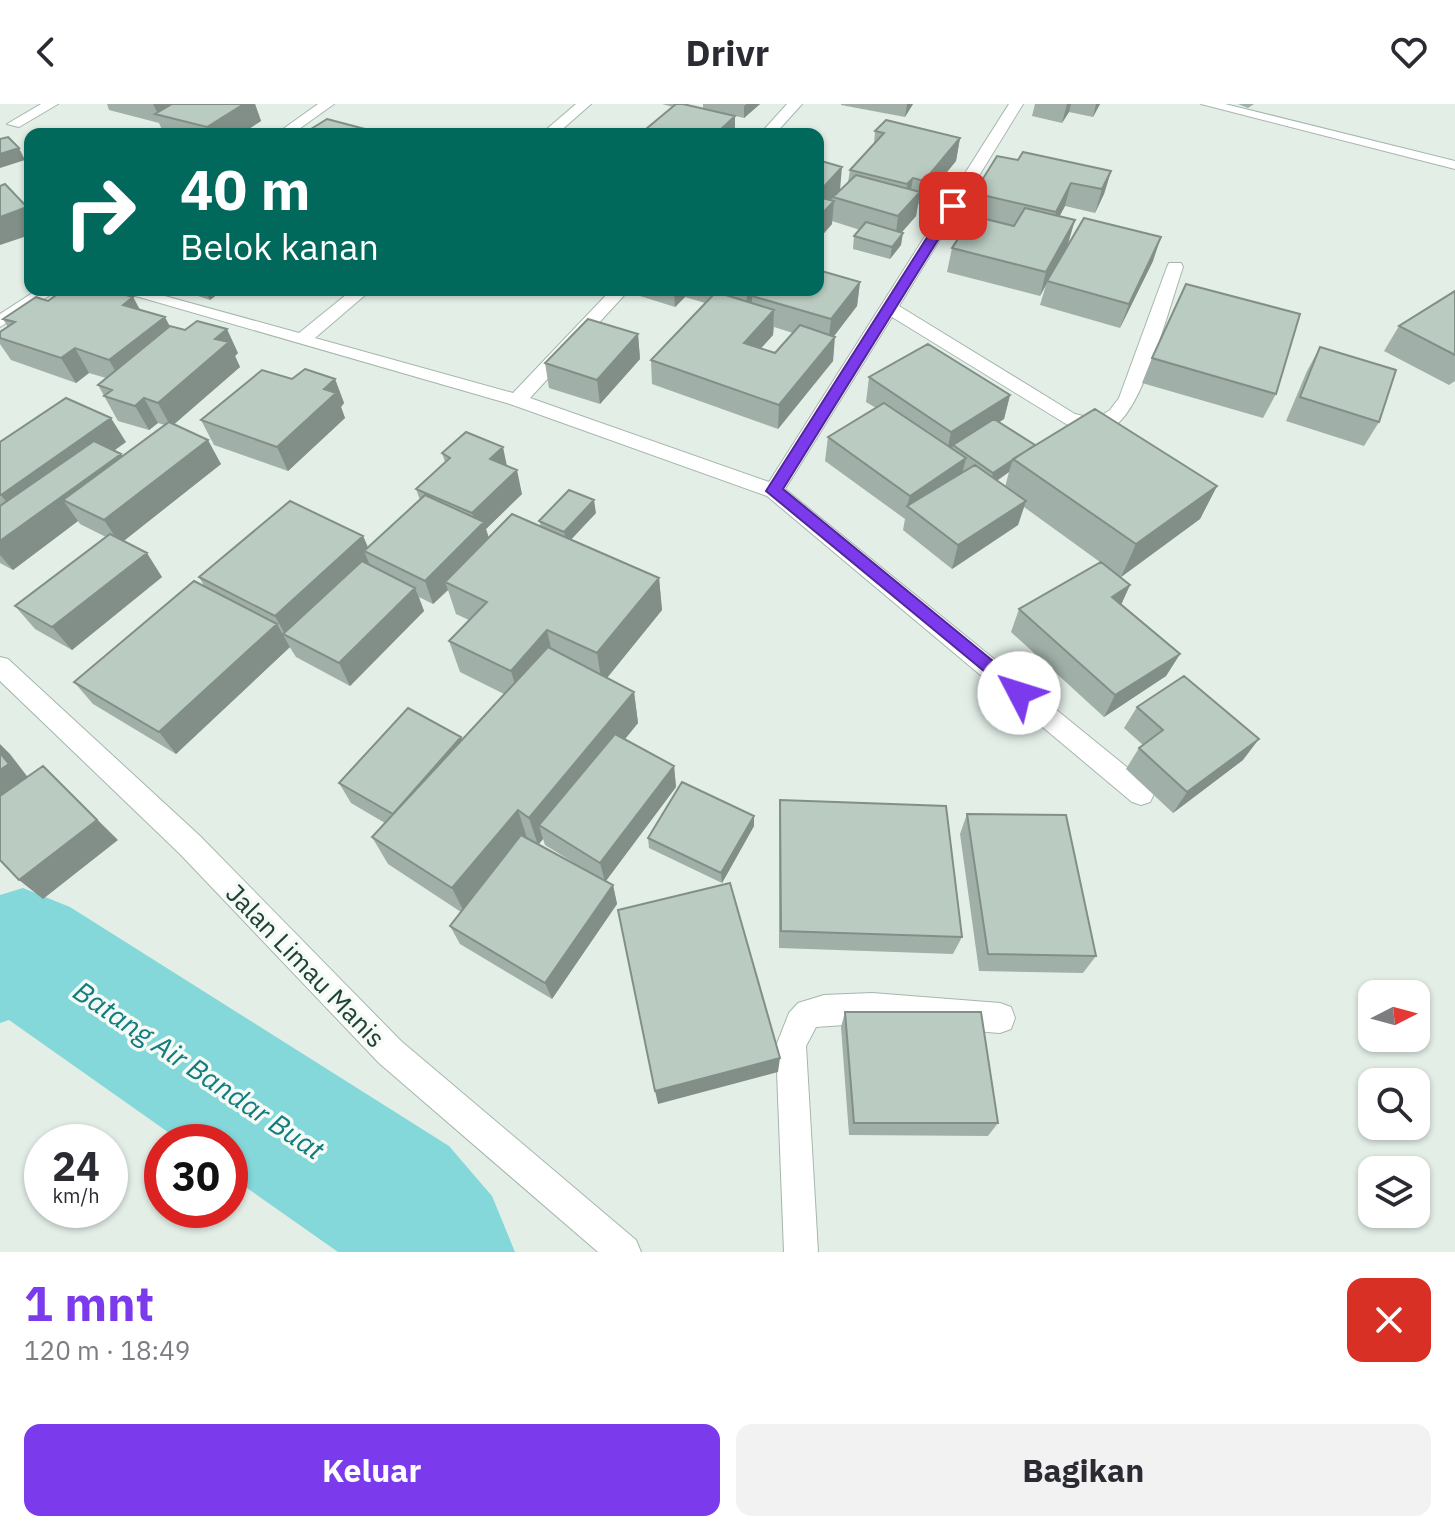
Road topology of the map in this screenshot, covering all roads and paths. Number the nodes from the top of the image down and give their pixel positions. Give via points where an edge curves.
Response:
1 (51, 104) edge
2 (327, 104) edge
3 (584, 104) edge
4 (795, 104) edge
5 (1016, 104) edge
6 (1208, 104) edge
7 (0, 114) edge
8 (292, 128) edge
9 (555, 128) edge
10 (773, 128) edge
11 (1455, 165) edge
12 (1175, 267) dead end
13 (40, 296) edge
14 (145, 296) edge
15 (355, 296) edge
16 (614, 296) edge
17 (890, 308) junction
18 (0, 322) edge
19 (302, 340) junction
20 (517, 400) junction
21 (774, 491) junction
22 (0, 666) edge
23 (1141, 794) dead end
24 (1000, 1018) dead end
25 (624, 1252) edge
26 (801, 1252) edge

1 - 7 street via 18,128
2 - 8 street
3 - 9 street
4 - 10 street
5 - 17 street
6 - 11 street
12 - 17 street via 1128,398 1118,416 1101,425 1083,426 1068,418
13 - 18 street
14 - 19 street
15 - 19 street
16 - 20 street
17 - 21 street
19 - 20 street
20 - 21 street
21 - 23 street
22 - 25 street, Jalan Limau Manis via 190,845 390,1052
24 - 26 street via 842,1008 808,1014 791,1046

